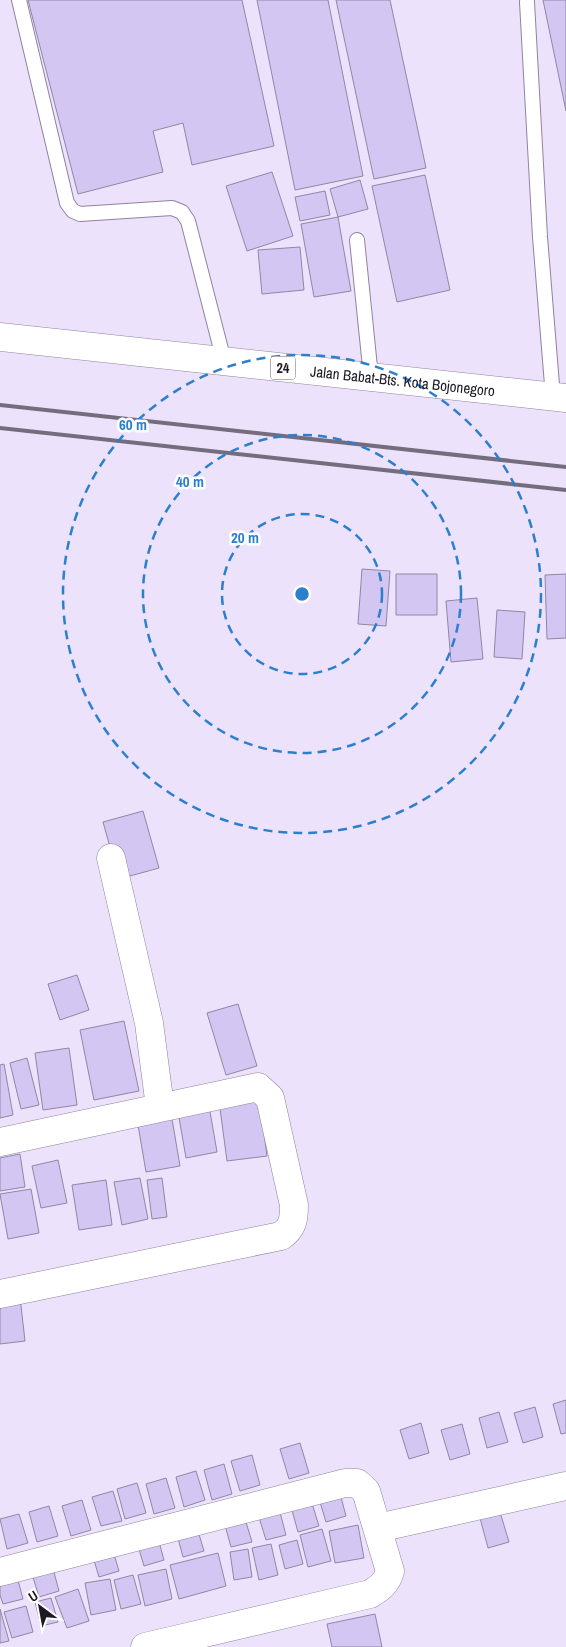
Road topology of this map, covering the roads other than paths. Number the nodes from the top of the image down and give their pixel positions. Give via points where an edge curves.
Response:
1 (19, 0) edge
2 (527, 2) dead end
3 (357, 240) dead end
4 (0, 337) edge
5 (224, 361) junction
6 (371, 377) junction
7 (560, 398) edge
8 (111, 858) dead end
9 (160, 1106) junction
10 (0, 1142) edge
11 (0, 1294) edge
12 (566, 1486) edge
13 (378, 1528) junction
14 (0, 1572) edge
15 (145, 1647) edge

1 - 5 lane via 67,203 80,214 172,208 182,212 188,220
2 - 7 lane via 540,236
3 - 6 lane
4 - 5 main road, Jalan Babat-Bts. Kota Bojonegoro / 24
5 - 6 main road, Jalan Babat-Bts. Kota Bojonegoro / 24
6 - 7 main road, Jalan Babat-Bts. Kota Bojonegoro / 24
8 - 9 main road via 149,1023
9 - 10 main road
9 - 11 main road via 249,1088 258,1087 265,1091 270,1098 294,1205 294,1220 289,1230 281,1236
12 - 13 main road
13 - 14 main road via 366,1490 357,1483 345,1483
13 - 15 main road via 390,1571 384,1584 370,1594

